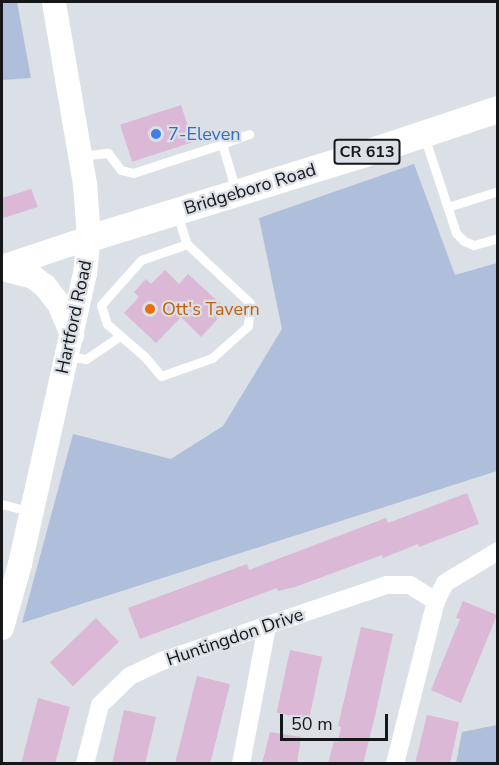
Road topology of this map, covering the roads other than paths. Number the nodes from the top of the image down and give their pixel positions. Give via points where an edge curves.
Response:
1 (54, 2) edge
2 (498, 109) edge
3 (249, 134) dead end
4 (423, 134) junction
5 (222, 144) junction
6 (81, 157) junction
7 (498, 191) edge
8 (237, 193) junction
9 (448, 207) junction
10 (176, 212) junction
11 (89, 238) junction
12 (498, 238) edge
13 (188, 244) junction
14 (2, 268) edge
15 (120, 336) junction
16 (69, 345) junction
17 (2, 504) edge
18 (32, 512) junction
19 (498, 551) edge
20 (436, 601) junction
21 (267, 626) junction
22 (2, 628) edge
23 (85, 764) edge
24 (241, 764) edge
25 (395, 764) edge

1 - 6 main road, Hartford Road
2 - 4 main road, Bridgeboro Road / CR 613
3 - 5 lane
4 - 8 main road, Bridgeboro Road / CR 613
4 - 9 lane
5 - 6 lane via 133,173 121,170 108,153
5 - 8 lane
6 - 11 main road, Hartford Road
7 - 9 lane
8 - 10 main road, Bridgeboro Road / CR 613
9 - 12 lane via 456,233 464,242 474,245
10 - 11 main road, Bridgeboro Road / CR 613
10 - 13 lane
11 - 14 main road, Bridgeboro Road / CR 613
11 - 16 main road, Hartford Road
13 - 15 lane via 141,260 101,304 107,324
13 - 15 lane via 250,303 248,326 212,358 161,376
14 - 16 main road via 33,277 45,286 59,304
15 - 16 lane via 86,359
16 - 18 main road, Hartford Road
17 - 18 lane
18 - 22 main road, Hartford Road
19 - 20 street via 445,583
20 - 21 street, Huntingdon Drive via 410,585 387,585
20 - 25 street
21 - 23 street, Huntingdon Drive via 130,676 100,705
21 - 24 street

